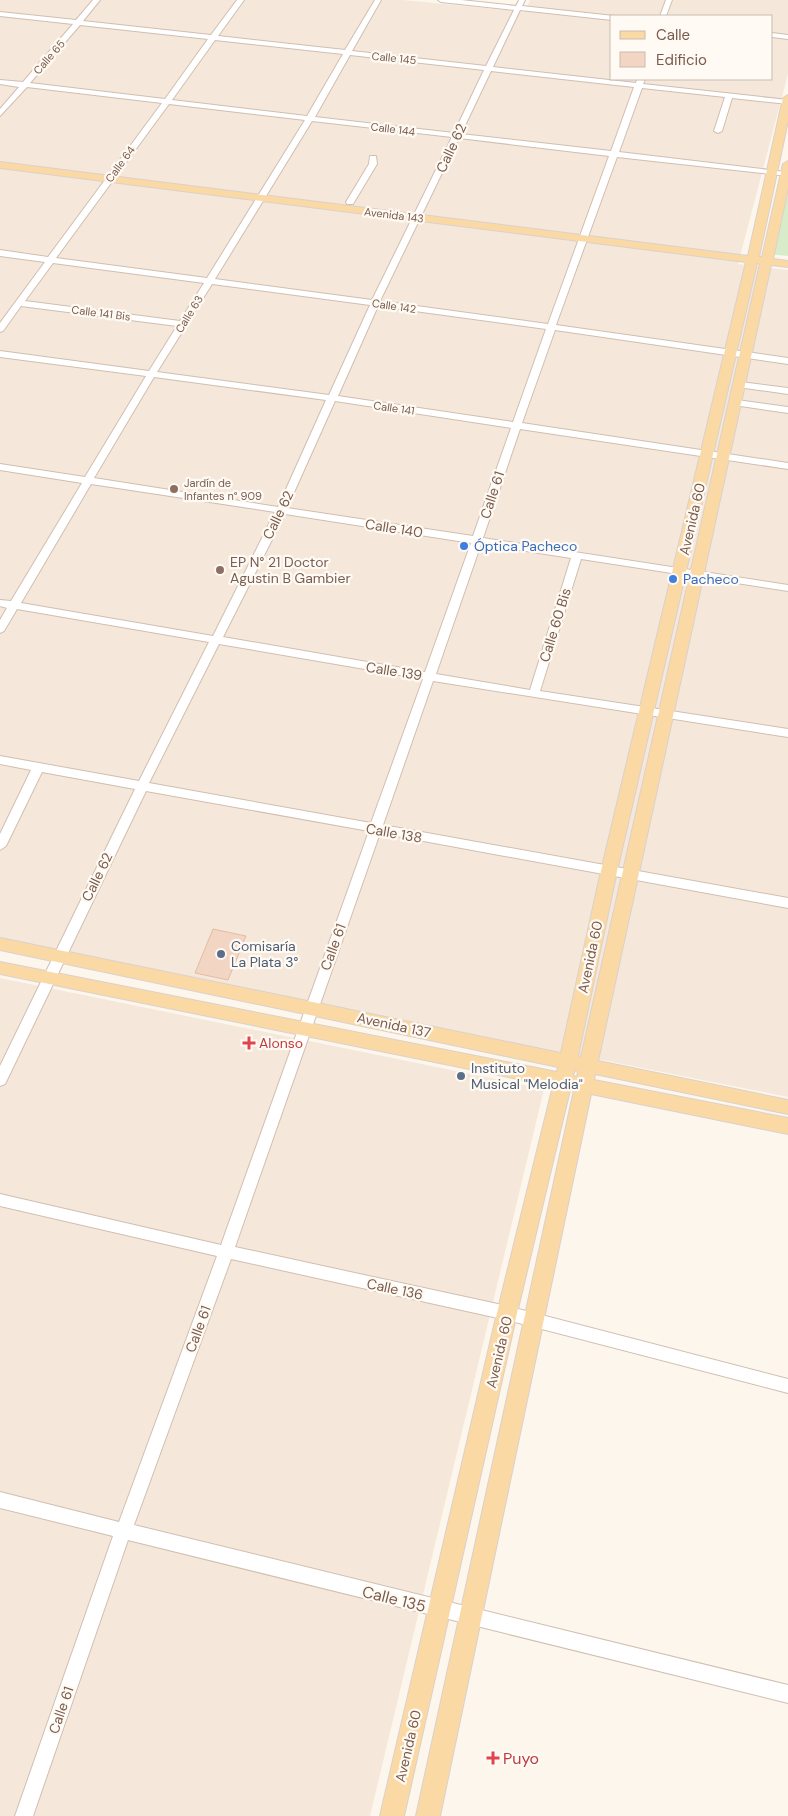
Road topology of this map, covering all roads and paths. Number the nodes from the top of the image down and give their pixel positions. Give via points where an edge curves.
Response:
1 (97, 0) edge
2 (241, 0) edge
3 (378, 0) edge
4 (441, 0) edge
5 (669, 0) edge
6 (520, 4) edge
7 (0, 14) edge
8 (663, 15) edge
9 (610, 18) edge
10 (79, 22) junction
11 (773, 35) edge
12 (788, 37) edge
13 (213, 38) junction
14 (346, 53) junction
15 (489, 68) junction
16 (610, 79) edge
17 (618, 80) edge
18 (0, 82) edge
19 (640, 82) edge
20 (25, 85) junction
21 (729, 96) junction
22 (165, 101) junction
23 (788, 101) edge
24 (0, 114) edge
25 (310, 118) junction
26 (718, 131) dead end
27 (784, 135) edge
28 (456, 136) junction
29 (614, 155) junction
30 (373, 158) dead end
31 (0, 159) edge
32 (0, 165) edge
33 (787, 169) edge
34 (772, 172) junction
35 (111, 175) junction
36 (263, 195) junction
37 (350, 202) junction
38 (419, 215) junction
39 (585, 236) junction
40 (0, 253) edge
41 (753, 256) junction
42 (768, 258) junction
43 (788, 258) edge
44 (50, 260) junction
45 (788, 264) edge
46 (210, 281) junction
47 (20, 303) junction
48 (375, 303) junction
49 (183, 324) junction
50 (553, 327) junction
51 (0, 329) edge
52 (732, 352) junction
53 (0, 354) edge
54 (747, 356) junction
55 (788, 361) edge
56 (152, 373) junction
57 (740, 385) junction
58 (788, 391) edge
59 (332, 398) junction
60 (737, 403) junction
61 (788, 410) edge
62 (515, 426) junction
63 (707, 454) junction
64 (724, 456) junction
65 (788, 466) edge
66 (0, 467) edge
67 (90, 480) junction
68 (281, 510) junction
69 (477, 541) junction
70 (577, 556) junction
71 (680, 571) junction
72 (698, 574) junction
73 (788, 588) edge
74 (0, 603) edge
75 (15, 606) junction
76 (0, 629) edge
77 (215, 641) junction
78 (429, 677) junction
79 (534, 694) junction
80 (648, 712) junction
81 (666, 715) junction
82 (788, 733) edge
83 (0, 760) edge
84 (38, 768) junction
85 (141, 788) junction
86 (374, 830) junction
87 (0, 846) edge
88 (609, 871) junction
89 (632, 876) junction
90 (788, 903) edge
91 (0, 944) edge
92 (59, 956) junction
93 (0, 968) edge
94 (48, 978) junction
95 (311, 1008) junction
96 (304, 1029) junction
97 (565, 1071) junction
98 (586, 1076) junction
99 (0, 1080) edge
100 (788, 1107) edge
101 (788, 1126) edge
102 (0, 1200) edge
103 (226, 1252) junction
104 (507, 1313) junction
105 (535, 1321) junction
106 (788, 1386) edge
107 (0, 1500) edge
108 (123, 1532) junction
109 (440, 1610) junction
110 (472, 1618) junction
111 (788, 1694) edge
112 (24, 1816) edge
113 (392, 1816) edge
114 (428, 1816) edge

1 - 10 street, Calle 65
2 - 13 street, Calle 64
3 - 14 street, Calle 63
4 - 6 street
5 - 8 street
6 - 9 street
6 - 15 street, Calle 62
7 - 10 street, Calle 145
10 - 13 street, Calle 145
10 - 20 street, Calle 65
11 - 12 street
13 - 14 street, Calle 145
13 - 22 street, Calle 64
14 - 15 street, Calle 145
14 - 25 street, Calle 63
15 - 16 street, Calle 145
15 - 28 street, Calle 62
17 - 19 street, Calle 145
18 - 20 street, Calle 144
19 - 21 street, Calle 145
19 - 29 street, Calle 61
20 - 22 street, Calle 144
20 - 24 street, Calle 65
21 - 23 street, Calle 145
21 - 26 street
22 - 25 street, Calle 144
22 - 35 street, Calle 64
23 - 27 main road, Avenida 60
25 - 28 street, Calle 144
25 - 36 street, Calle 63
27 - 34 main road, Avenida 60
28 - 29 street, Calle 144
28 - 38 street, Calle 62
29 - 34 street, Calle 144
29 - 39 street, Calle 61
30 - 37 street via 373,164
31 - 35 main road, Avenida 143
32 - 35 main road, Avenida 143
33 - 34 street, Calle 144
33 - 42 main road, Avenida 60
34 - 41 main road, Avenida 60
35 - 36 main road, Avenida 143
35 - 44 street, Calle 64
36 - 37 main road, Avenida 143
36 - 38 main road, Avenida 143
36 - 46 street, Calle 63
37 - 38 main road, Avenida 143
38 - 39 main road, Avenida 143
38 - 48 street, Calle 62
39 - 41 main road, Avenida 143
39 - 50 street, Calle 61
40 - 44 street, Calle 142
41 - 42 main road, Avenida 143
41 - 52 main road, Avenida 60
42 - 43 main road, Avenida 143
42 - 45 main road, Avenida 143
42 - 54 main road, Avenida 60
44 - 46 street, Calle 142
44 - 47 street, Calle 64
46 - 48 street, Calle 142
46 - 49 street, Calle 63
47 - 49 street, Calle 141 Bis
47 - 51 street, Calle 64
48 - 50 street, Calle 142
48 - 59 street, Calle 62
49 - 56 street, Calle 63
50 - 52 street, Calle 142
50 - 62 street, Calle 61
52 - 54 street, Calle 142
52 - 63 main road, Avenida 60
53 - 56 street, Calle 141
54 - 55 street, Calle 142
54 - 57 main road, Avenida 60
56 - 59 street, Calle 141
56 - 67 street, Calle 63
57 - 58 street
57 - 60 main road, Avenida 60
59 - 62 street, Calle 141
59 - 68 street, Calle 62
60 - 61 street
60 - 64 main road, Avenida 60
62 - 63 street, Calle 141
62 - 69 street, Calle 61
63 - 64 street, Calle 141
63 - 71 main road, Avenida 60
64 - 65 street, Calle 141
64 - 72 main road, Avenida 60
66 - 67 street, Calle 140
67 - 68 street, Calle 140
67 - 75 street, Calle 63
68 - 69 street, Calle 140
68 - 77 street, Calle 62
69 - 70 street, Calle 140
69 - 78 street, Calle 61
70 - 71 street, Calle 140
70 - 79 street, Calle 60 Bis
71 - 72 street, Calle 140
71 - 80 main road, Avenida 60
72 - 73 street, Calle 140
72 - 81 main road, Avenida 60
74 - 75 street, Calle 139
75 - 76 street, Calle 63
75 - 77 street, Calle 139
77 - 78 street, Calle 139
77 - 85 street, Calle 62
78 - 79 street, Calle 139
78 - 86 street, Calle 61
79 - 80 street, Calle 139
80 - 81 street, Calle 139
80 - 88 main road, Avenida 60
81 - 82 street, Calle 139
81 - 89 main road, Avenida 60
83 - 84 street, Calle 138
84 - 85 street, Calle 138
84 - 87 street
85 - 86 street, Calle 138
85 - 92 street, Calle 62
86 - 88 street, Calle 138
86 - 95 street, Calle 61
88 - 89 street, Calle 138
88 - 97 main road, Avenida 60
89 - 90 street, Calle 138
89 - 98 main road, Avenida 60
91 - 92 main road, Avenida 137
92 - 94 street, Calle 62
92 - 95 main road, Avenida 137
93 - 94 main road, Avenida 137
94 - 96 main road, Avenida 137
94 - 99 street, Calle 62
95 - 96 street, Calle 61
95 - 97 main road, Avenida 137
96 - 97 main road, Avenida 137
96 - 103 street, Calle 61
97 - 98 main road, Avenida 137
97 - 104 main road, Avenida 60
98 - 100 main road, Avenida 137
98 - 101 main road, Avenida 137
98 - 105 main road, Avenida 60
102 - 103 street, Calle 136
103 - 104 street, Calle 136
103 - 108 street, Calle 61
104 - 105 street, Calle 136
104 - 109 main road, Avenida 60
105 - 106 street, Calle 136
105 - 110 main road, Avenida 60
107 - 108 street, Calle 135
108 - 109 street, Calle 135
108 - 112 street, Calle 61
109 - 110 street, Calle 135
109 - 113 main road, Avenida 60
110 - 111 street, Calle 135
110 - 114 main road, Avenida 60

